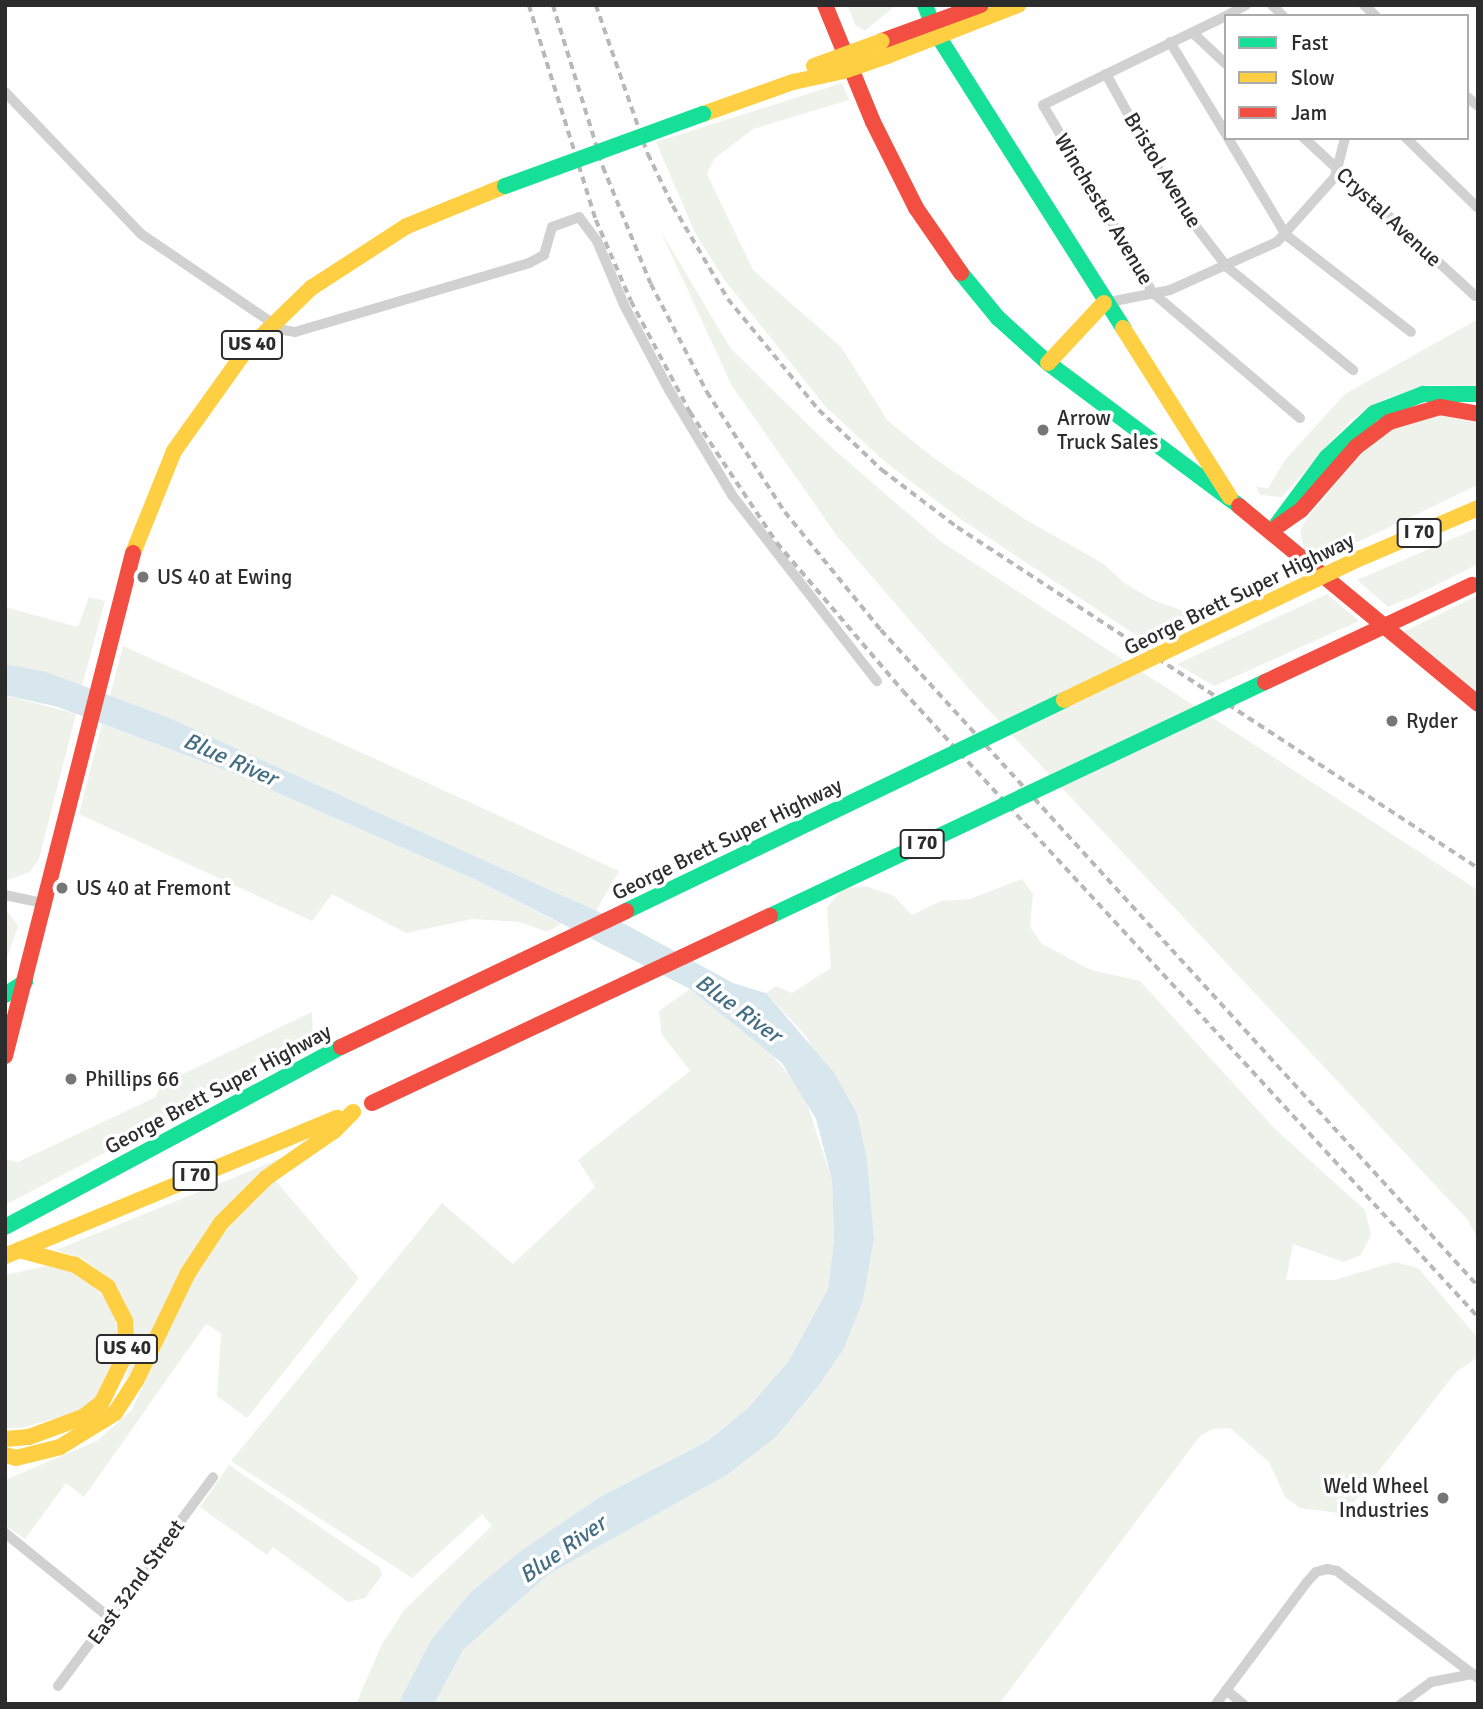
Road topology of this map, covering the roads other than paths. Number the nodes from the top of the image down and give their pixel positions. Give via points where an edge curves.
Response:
1 (825, 5) edge
2 (925, 5) edge
3 (981, 5) edge
4 (1018, 5) edge
5 (1246, 5) edge
6 (1230, 14) edge
7 (1224, 17) edge
8 (935, 30) junction
9 (1193, 33) junction
10 (1170, 42) junction
11 (1224, 62) edge
12 (1107, 74) junction
13 (5, 92) edge
14 (1224, 131) edge
15 (1229, 140) edge
16 (1306, 140) edge
17 (1345, 140) edge
18 (1408, 140) edge
19 (1338, 171) junction
20 (1478, 208) edge
21 (1286, 234) junction
22 (1227, 267) junction
23 (1153, 293) junction
24 (1475, 296) dead end
25 (1104, 303) junction
26 (271, 324) junction
27 (1411, 332) dead end
28 (1048, 363) junction
29 (1353, 370) dead end
30 (1478, 394) edge
31 (1478, 414) edge
32 (1300, 418) dead end
33 (1231, 499) junction
34 (1478, 509) edge
35 (1272, 531) junction
36 (1475, 583) edge
37 (877, 681) dead end
38 (1478, 704) edge
39 (5, 895) edge
40 (43, 903) junction
41 (25, 982) junction
42 (5, 995) edge
43 (5, 1056) edge
44 (353, 1112) junction
45 (5, 1227) edge
46 (12, 1253) edge
47 (5, 1439) edge
48 (9, 1459) edge
49 (212, 1477) dead end
50 (5, 1533) edge
51 (110, 1618) junction
52 (1476, 1676) edge
53 (58, 1686) dead end
54 (1226, 1690) junction
55 (1216, 1704) edge
56 (1244, 1704) edge
57 (1401, 1704) edge

1 - 28 main road via 893,167 938,245 998,318
2 - 8 main road
3 - 8 main road, US 40
4 - 8 main road, US 40
5 - 6 street
7 - 9 street
8 - 25 main road
8 - 26 main road, US 40, bridge via 505,186 382,240 311,288
9 - 10 street
9 - 11 street
10 - 12 street
10 - 14 street
12 - 22 street, Bristol Avenue via 1175,199
12 - 23 street, Winchester Avenue via 1042,105
13 - 26 street via 141,234
15 - 21 street
16 - 19 street, Crystal Avenue
17 - 19 street
18 - 20 street
19 - 21 street
19 - 24 street, Crystal Avenue
21 - 22 street
21 - 27 street
22 - 23 street
22 - 29 street, Bristol Avenue
23 - 25 street
23 - 32 street, Winchester Avenue
25 - 28 main road
25 - 33 main road
26 - 37 street via 295,332 519,266 544,255 552,228 579,217 588,224 669,390 732,495
26 - 40 main road, US 40 via 219,384 174,451 138,532
28 - 33 main road
30 - 35 main road via 1423,394 1374,413 1327,457
31 - 35 main road via 1440,408 1389,422 1356,447 1301,510
33 - 35 main road
34 - 45 main road, George Brett Super Highway / I 70, bridge via 1361,558 341,1047
35 - 38 main road
36 - 44 main road, I 70, bridge
39 - 40 street
40 - 41 main road, US 40
41 - 42 main road
41 - 43 main road, US 40
44 - 46 main road, I 70
44 - 48 main road via 334,1132 266,1178 221,1223 188,1273 136,1381 115,1413 60,1447
46 - 47 main road, US 40 via 75,1265 108,1287 125,1321 127,1351 102,1402 83,1417 29,1437
49 - 51 street, East 32nd Street
50 - 51 street
51 - 53 street, East 32nd Street
52 - 54 street via 1337,1571 1327,1569 1307,1582
52 - 57 street via 1431,1682
54 - 55 street
54 - 56 street

